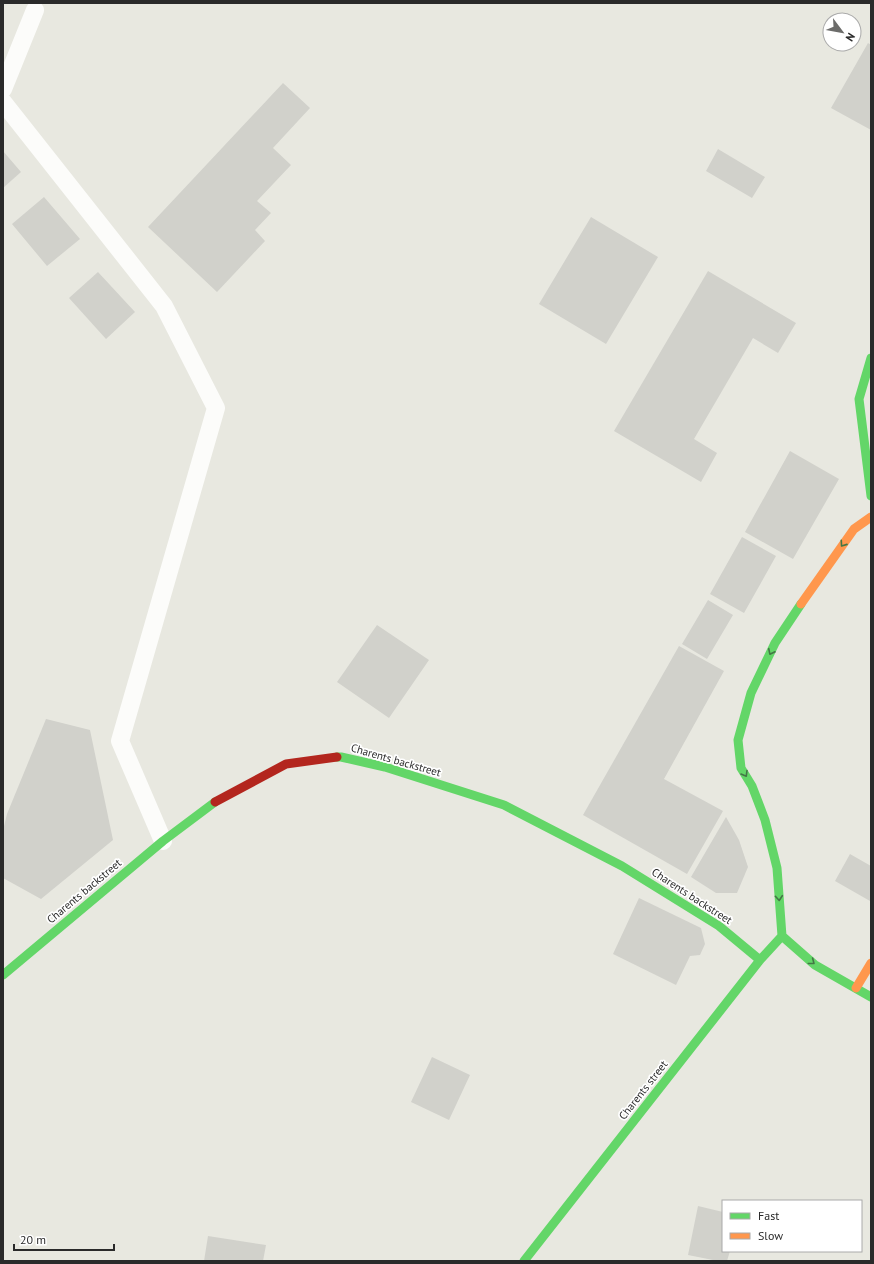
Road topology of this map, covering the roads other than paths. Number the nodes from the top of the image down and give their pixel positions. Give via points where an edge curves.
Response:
1 (34, 10) dead end
2 (3, 89) edge
3 (3, 102) edge
4 (871, 358) edge
5 (871, 496) edge
6 (871, 517) edge
7 (162, 841) junction
8 (782, 936) junction
9 (760, 960) junction
10 (871, 963) edge
11 (3, 975) edge
12 (856, 988) junction
13 (871, 997) edge
14 (524, 1261) edge

1 - 2 lane
3 - 7 lane via 164,306 216,408 120,741
4 - 5 main road via 859,399
6 -> 8 main road via 854,529 775,643 751,693 738,740 741,768 752,786 765,820 777,868
7 - 9 main road, Charents backstreet via 220,798 286,764 341,757 385,767 504,804 622,866 720,926
7 - 11 main road, Charents backstreet
8 - 9 main road, Charents street
8 -> 12 main road via 815,965
9 - 14 main road, Charents street
10 - 12 main road
12 - 13 main road

